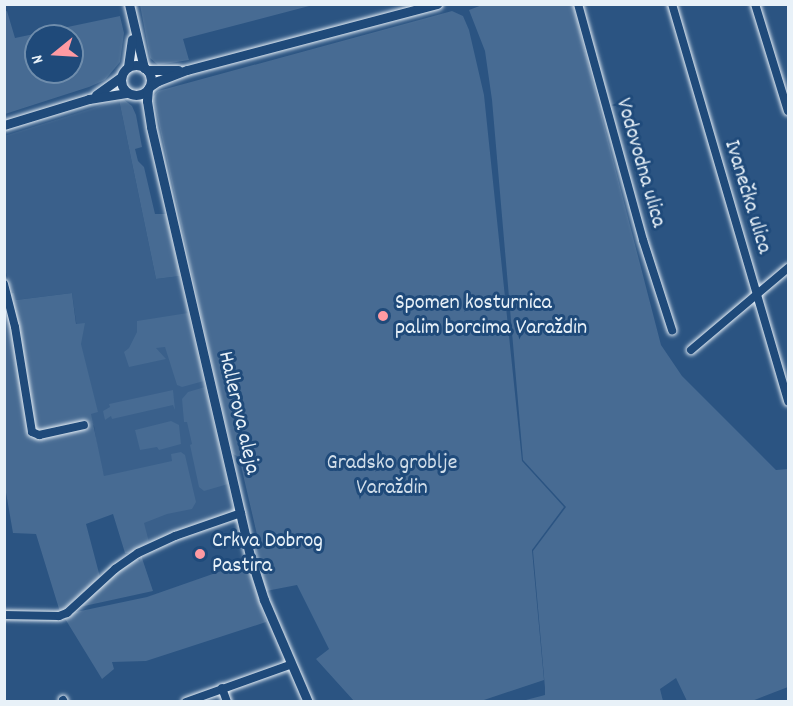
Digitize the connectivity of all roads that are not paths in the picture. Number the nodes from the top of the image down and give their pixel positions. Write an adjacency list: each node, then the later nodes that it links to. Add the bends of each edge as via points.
1 (129, 4): 6 (main road)
2 (437, 4): 9 (main road)
3 (578, 4): 20 (street, Vodovodna ulica, via 640,230)
4 (672, 4): 19 (street, Ivanečka ulica)
5 (755, 4): 14 (street)
6 (132, 21): 7 (main road); 8 (main road)
7 (128, 67): 8 (main road); 10 (main road)
8 (145, 69): 9 (main road); 11 (main road, via 151,78)
9 (187, 70): 11 (main road)
10 (121, 77): 12 (main road, via 122,86); 13 (main road)
11 (149, 88): 12 (main road, via 141,95); 16 (main road, Hallerova aleja)
12 (130, 94): 13 (main road); 16 (main road, Hallerova aleja)
13 (89, 99): 15 (main road)
14 (789, 111)
15 (4, 125)
16 (151, 127): 24 (main road, Hallerova aleja)
17 (789, 267): 19 (street)
18 (4, 284): 23 (street, via 11,304 32,432 39,435)
19 (758, 295): 21 (street); 22 (street, Ivanečka ulica)
20 (672, 330)
21 (691, 350)
22 (789, 401)
23 (84, 425)
24 (241, 513): 25 (street, via 175,536 138,554 115,569 67,613); 26 (main road, Hallerova aleja, via 258,583)
25 (4, 615)
26 (290, 664): 27 (street); 30 (main road, Hallerova aleja)
27 (222, 688): 28 (street); 29 (street)
28 (186, 702)
29 (227, 702)
30 (308, 702)

